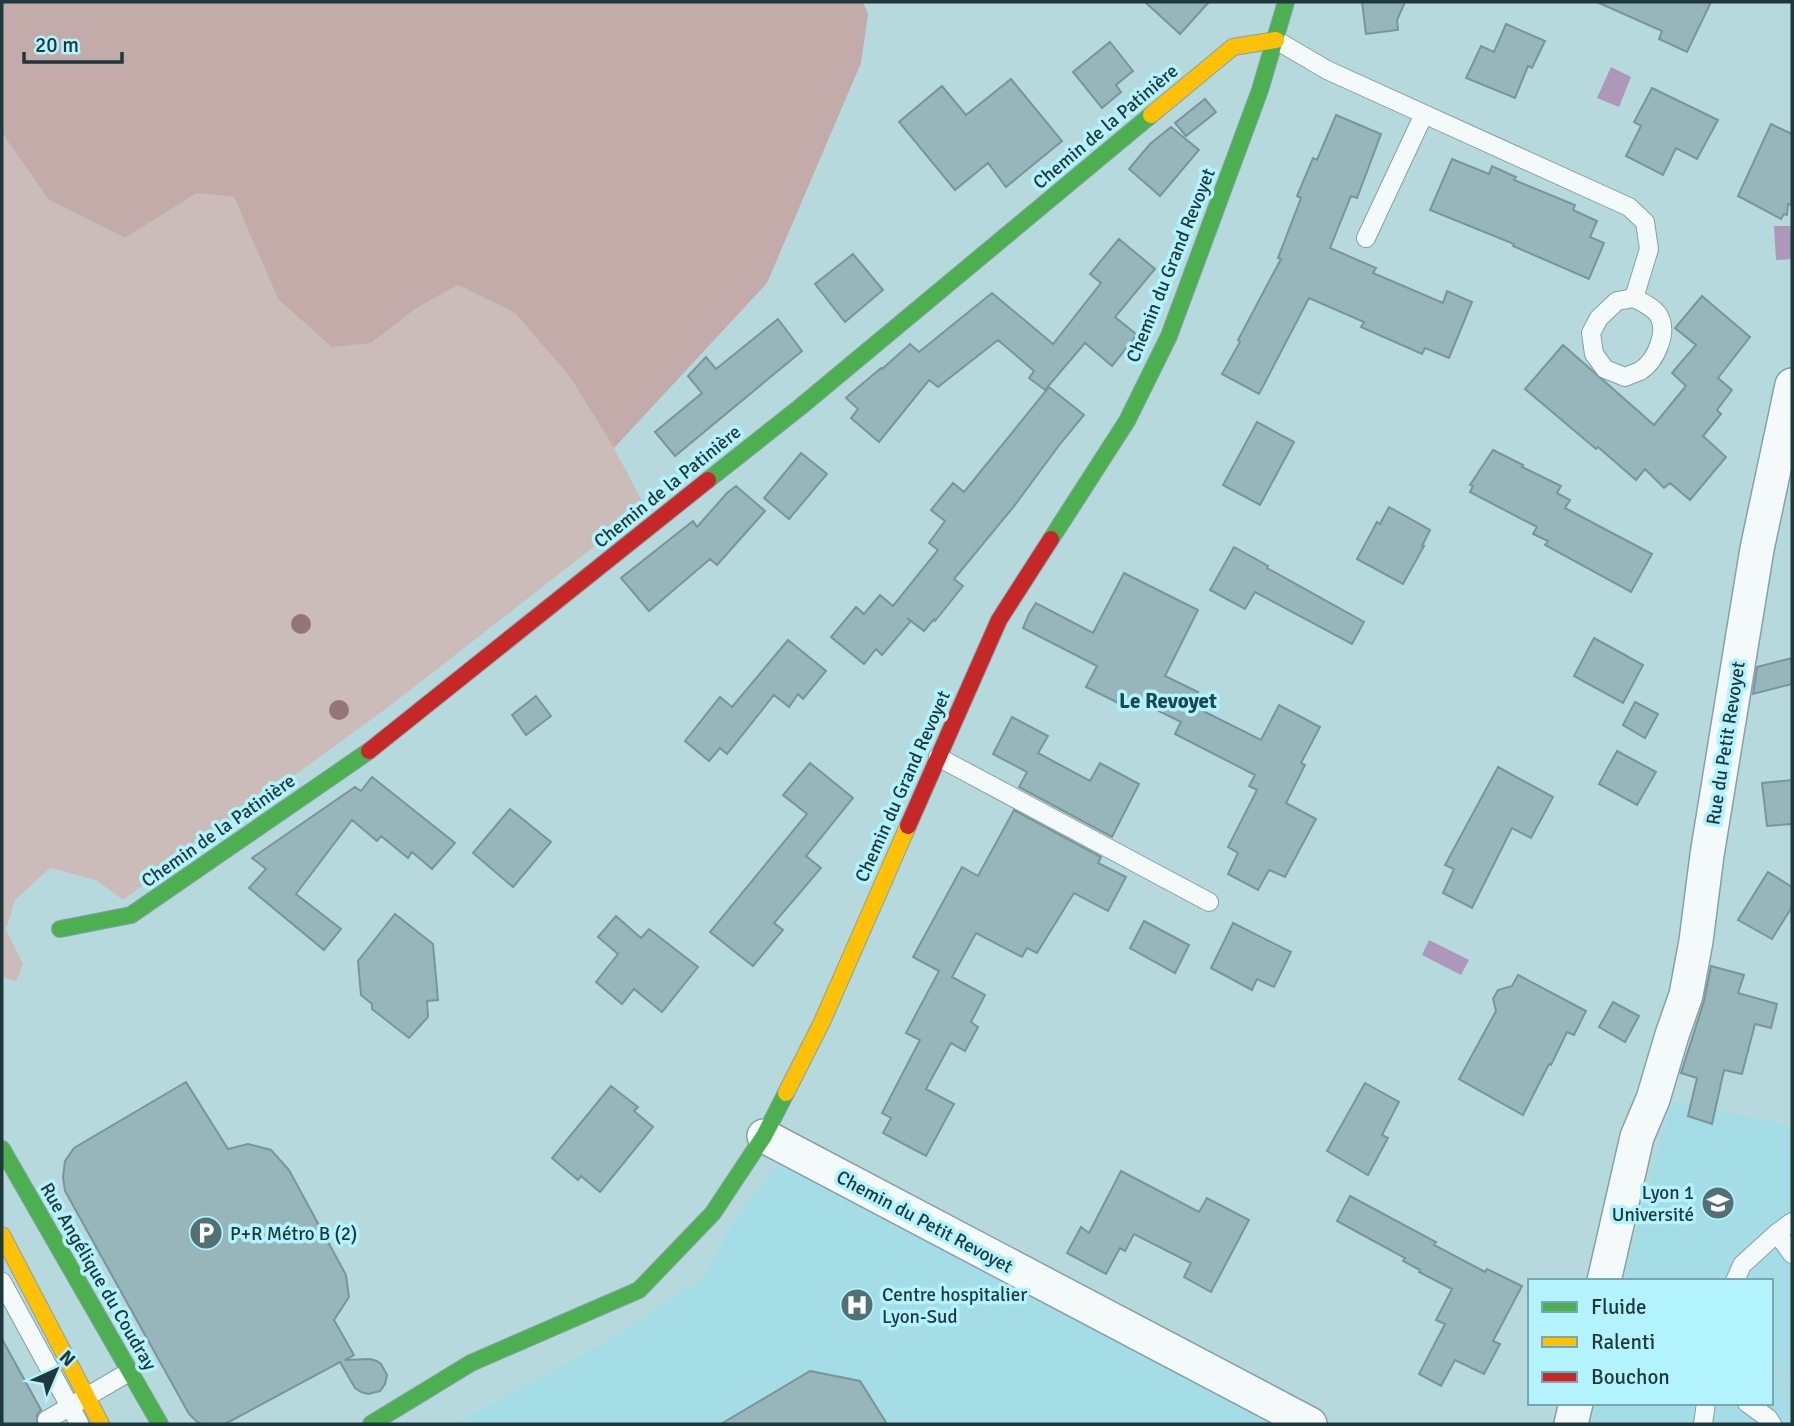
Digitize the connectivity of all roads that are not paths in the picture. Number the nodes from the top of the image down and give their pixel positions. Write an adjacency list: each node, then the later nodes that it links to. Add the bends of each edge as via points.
1 (1286, 2): 2 (street, Chemin du Grand Revoyet)
2 (1276, 40): 3 (lane, via 1327,70); 7 (street, Chemin du Grand Revoyet, via 1169,336 1127,421 999,620); 9 (street, Chemin de la Patinière, via 1233,47 799,408 373,748 131,915)
3 (1424, 114): 4 (lane); 5 (lane, via 1629,207 1645,222 1649,250)
4 (1366, 238)
5 (1634, 298): 5 (lane, via 1617,301 1591,333 1594,354 1605,369 1625,377 1642,370 1658,350 1663,334 1659,315)
6 (1792, 385): 16 (street, Rue du Petit Revoyet, via 1758,549 1686,995 1637,1137)
7 (938, 757): 8 (lane); 10 (street, Chemin du Grand Revoyet, via 822,1022)
8 (1209, 902)
9 (60, 929)
10 (764, 1136): 29 (street, Chemin du Grand Revoyet, via 713,1213 639,1290 471,1363); 30 (street, Chemin du Petit Revoyet)
11 (2, 1149): 19 (street, Rue Angélique du Coudray)
12 (1792, 1222): 13 (lane)
13 (1777, 1233): 15 (lane); 17 (lane, via 1742,1265)
14 (2, 1235): 20 (street)
15 (1792, 1254)
16 (1604, 1279)
17 (1736, 1279)
18 (2, 1282): 24 (lane)
19 (129, 1372): 20 (lane); 28 (street, Rue Angélique du Coudray)
20 (86, 1397): 24 (lane); 27 (street)
21 (1576, 1405): 31 (street)
22 (1706, 1405): 32 (lane)
23 (1749, 1405): 33 (lane)
24 (70, 1406): 25 (lane); 26 (lane)
25 (47, 1420)
26 (80, 1424)
27 (101, 1424)
28 (160, 1424)
29 (371, 1424)
30 (1310, 1424)
31 (1571, 1424)
32 (1703, 1424)
33 (1772, 1424)

